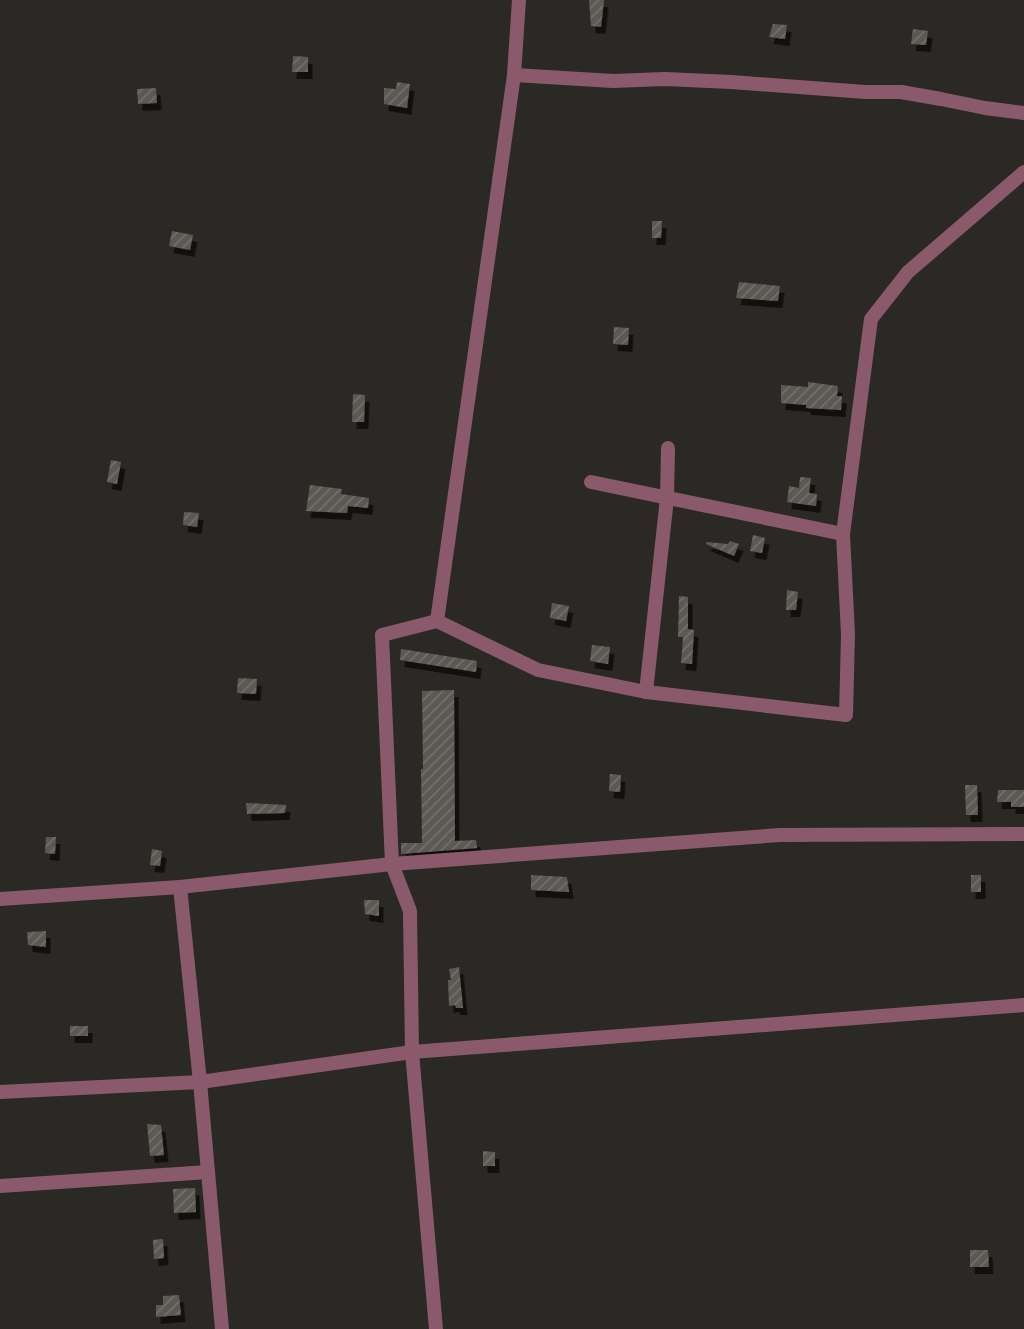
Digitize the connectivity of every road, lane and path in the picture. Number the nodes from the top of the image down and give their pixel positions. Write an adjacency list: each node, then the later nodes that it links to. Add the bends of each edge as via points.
1 (519, 0): 2 (street)
2 (514, 75): 3 (street, via 901,92); 9 (street)
3 (1024, 113)
4 (1024, 172): 8 (street, via 908,272 871,319)
5 (668, 448): 7 (street)
6 (591, 482): 7 (street)
7 (667, 498): 8 (street); 10 (street)
8 (843, 534): 10 (street, via 846,715)
9 (437, 621): 10 (street, via 538,670); 12 (street, via 382,635)
10 (646, 692)
11 (1024, 834): 12 (street, via 780,835)
12 (392, 864): 13 (street); 16 (street, via 410,911)
13 (180, 887): 14 (street); 17 (street)
14 (0, 900)
15 (1024, 1005): 16 (street)
16 (412, 1052): 17 (street); 22 (street)
17 (200, 1082): 18 (street); 19 (street)
18 (0, 1092)
19 (208, 1172): 20 (street); 21 (street)
20 (0, 1186)
21 (222, 1329)
22 (436, 1329)

